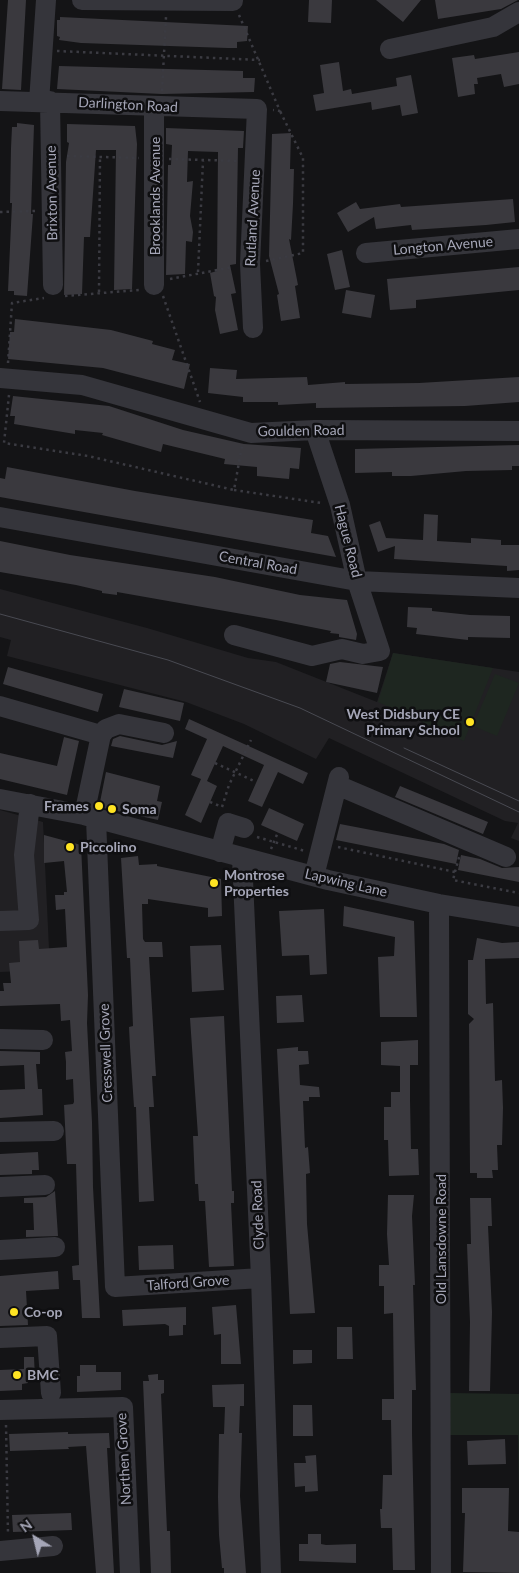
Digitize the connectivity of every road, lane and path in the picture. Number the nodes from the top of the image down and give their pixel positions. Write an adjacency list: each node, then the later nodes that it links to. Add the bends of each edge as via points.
1 (46, 0): 6 (street, Brixton Avenue)
2 (82, 0): 4 (street)
3 (233, 1): 4 (street); 9 (path)
4 (167, 2): 8 (path)
5 (519, 12): 7 (street, via 493,27)
6 (43, 50): 8 (path); 11 (street, Brixton Avenue)
7 (390, 50)
8 (165, 56): 9 (path); 12 (path)
9 (260, 60): 14 (path)
10 (0, 101): 11 (street, Darlington Road)
11 (44, 102): 12 (street, Darlington Road); 15 (street, Brixton Avenue)
12 (157, 108): 13 (street, Darlington Road); 17 (street, Brooklands Avenue)
13 (257, 109): 14 (path); 19 (street, Rutland Avenue)
14 (280, 111): 24 (path, via 303,158 303,253)
15 (52, 155): 16 (path); 20 (street, Brixton Avenue)
16 (100, 157): 17 (path); 28 (path)
17 (156, 158): 18 (path); 26 (street, Brooklands Avenue)
18 (203, 160): 19 (path); 25 (path)
19 (255, 162): 24 (street, Rutland Avenue)
20 (52, 211): 21 (path); 27 (street, Brixton Avenue)
21 (0, 212)
22 (519, 239): 23 (street, Longton Avenue)
23 (366, 253)
24 (250, 264): 25 (path); 29 (street, Rutland Avenue)
25 (198, 272): 26 (path)
26 (156, 284): 28 (path, via 136,290); 31 (path)
27 (53, 291): 28 (path, via 80,296); 30 (path, via 12,303)
28 (99, 292)
29 (252, 328)
30 (6, 379): 31 (street, Goulden Road, via 82,385); 35 (path, via 4,443 88,456)
31 (206, 420): 33 (street, Goulden Road)
32 (315, 430): 33 (street, Goulden Road); 34 (street, Goulden Road); 36 (street, Hague Road)
33 (245, 431): 35 (path)
34 (519, 431)
35 (234, 490): 36 (path)
36 (340, 505): 38 (street, Hague Road)
37 (0, 517): 38 (street, Central Road)
38 (357, 581): 39 (street, Central Road); 40 (street, Hague Road, via 380,651 364,654 342,650 312,656)
39 (519, 588)
40 (234, 635)
41 (0, 706): 43 (street)
42 (164, 733): 43 (street, via 119,724 106,729)
43 (101, 735): 53 (street, Cresswell Grove)
44 (251, 740): 46 (path)
45 (215, 764): 46 (path)
46 (235, 773): 47 (path); 51 (path)
47 (256, 782)
48 (0, 799): 50 (street, Lapwing Lane)
49 (210, 802): 51 (path)
50 (30, 804): 53 (street, Lapwing Lane); 66 (street, via 24,856 29,920)
51 (222, 808): 52 (path)
52 (220, 815)
53 (90, 817): 58 (street, Lapwing Lane); 76 (street, Cresswell Grove)
54 (244, 828): 56 (path, via 254,836); 58 (street, via 228,823)
55 (278, 832): 56 (path)
56 (274, 842): 57 (path); 59 (path)
57 (321, 850): 60 (street, via 338,781); 62 (street); 63 (path, via 455,872 453,880)
58 (220, 852): 61 (street, Lapwing Lane)
59 (270, 852)
60 (506, 857)
61 (242, 858): 62 (street, Lapwing Lane); 75 (street, Clyde Road, via 263,1173)
62 (314, 876): 64 (street, Lapwing Lane)
63 (519, 893)
64 (440, 904): 65 (street, Lapwing Lane); 84 (street, Old Lansdowne Road)
65 (519, 917)
66 (0, 921)
67 (0, 1039): 68 (street)
68 (43, 1040)
69 (54, 1130): 70 (street)
70 (0, 1132)
71 (45, 1185): 72 (street)
72 (0, 1187)
73 (54, 1247): 74 (street)
74 (0, 1250)
75 (261, 1278): 76 (street, Talford Grove); 83 (street, Clyde Road)
76 (116, 1287)
77 (0, 1338): 78 (street, via 47,1336)
78 (51, 1393)
79 (3, 1410): 81 (path); 82 (street, Northen Grove, via 123,1407)
80 (53, 1546): 81 (street)
81 (4, 1550)
82 (130, 1573)
83 (271, 1573)
84 (441, 1573)

